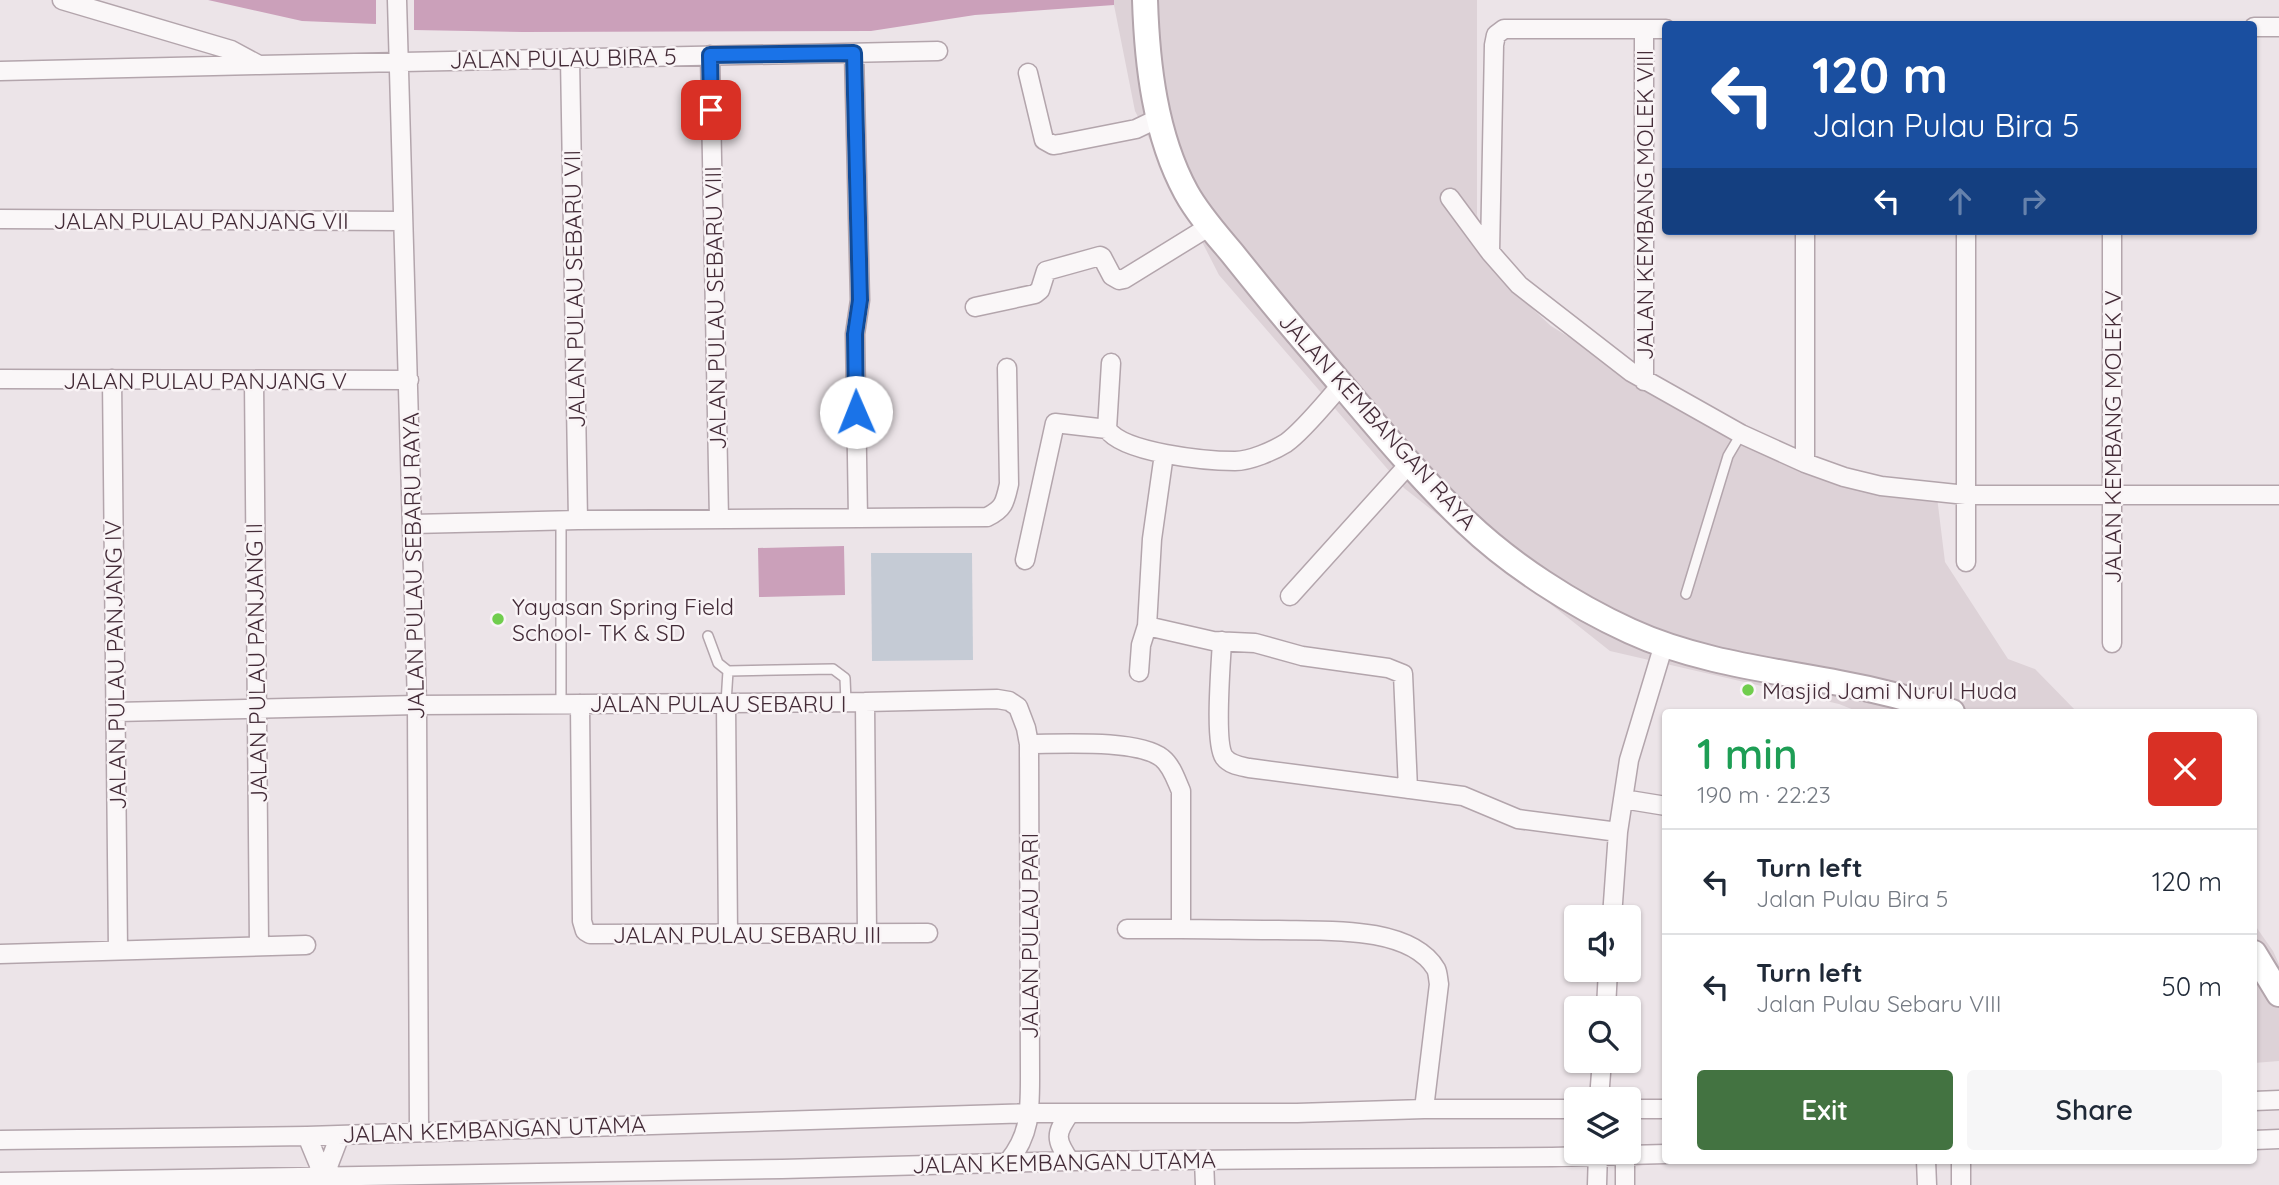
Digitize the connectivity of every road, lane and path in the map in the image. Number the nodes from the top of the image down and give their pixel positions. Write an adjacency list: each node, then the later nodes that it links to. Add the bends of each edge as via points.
1 (62, 0): 13 (street, via 231,50)
2 (397, 0): 10 (street, JALAN PULAU SEBARU RAYA)
3 (1145, 6): 16 (street, JALAN KEMBANGAN RAYA)
4 (2257, 27): 5 (street)
5 (2279, 27)
6 (1644, 29): 7 (street); 24 (street, via 1504,29 1496,35); 32 (street, JALAN KEMBANG MOLEK VIII)
7 (1662, 29)
8 (938, 51): 9 (street, JALAN PULAU BIRA 5)
9 (854, 53): 11 (street, JALAN PULAU BIRA 5); 42 (street, via 860,300 855,334)
10 (398, 54): 12 (street, JALAN PULAU BIRA 5); 13 (street, JALAN PULAU BIRA 5); 19 (street, JALAN PULAU SEBARU RAYA)
11 (710, 55): 12 (street, JALAN PULAU BIRA 5); 43 (street, JALAN PULAU SEBARU VIII)
12 (570, 58): 44 (street, JALAN PULAU SEBARU VII)
13 (259, 65): 14 (street, JALAN PULAU BIRA 5)
14 (0, 71)
15 (1028, 73): 16 (street, via 1048,144 1136,129)
16 (1159, 118): 20 (street, JALAN KEMBANGAN RAYA, via 1186,192)
17 (1450, 198): 24 (street)
18 (0, 219): 19 (street, JALAN PULAU PANJANG VII)
19 (403, 221): 31 (street, JALAN PULAU SEBARU RAYA)
20 (1210, 226): 25 (street, via 1124,279 1112,276 1102,257 1093,257 1046,271 1035,294); 33 (street, JALAN KEMBANGAN RAYA)
21 (1805, 235): 38 (street)
22 (1966, 235): 39 (street)
23 (2112, 235): 41 (street, JALAN KEMBANG MOLEK V)
24 (1490, 253): 32 (street, via 1519,285)
25 (975, 307)
26 (1111, 363): 34 (street)
27 (1007, 368): 42 (street, via 1009,484 999,512 970,518)
28 (0, 379): 29 (street, JALAN PULAU PANJANG V)
29 (112, 379): 30 (street, JALAN PULAU PANJANG V); 66 (street, JALAN PULAU PANJANG IV)
30 (254, 380): 31 (street, JALAN PULAU PANJANG V); 64 (street, JALAN PULAU PANJANG II)
31 (409, 380): 45 (street, JALAN PULAU SEBARU RAYA)
32 (1644, 381): 35 (street)
33 (1342, 384): 36 (street, via 1287,442 1270,451 1237,461); 37 (street, JALAN KEMBANGAN RAYA)
34 (1107, 429): 36 (street, via 1124,444); 46 (street, via 1055,422)
35 (1741, 434): 38 (street); 48 (lane, via 1727,456)
36 (1164, 454): 50 (street, via 1152,539)
37 (1410, 463): 49 (street); 54 (street, JALAN KEMBANGAN RAYA, via 1503,554 1599,616)
38 (1805, 463): 39 (street, via 1881,486)
39 (1966, 495): 41 (street); 47 (street)
40 (2279, 495): 41 (street)
41 (2112, 496): 53 (street, JALAN KEMBANG MOLEK V)
42 (858, 517): 43 (street)
43 (719, 519): 44 (street)
44 (569, 520): 45 (street); 60 (lane)
45 (412, 524): 62 (street, JALAN PULAU SEBARU RAYA)
46 (1025, 560)
47 (1966, 562)
48 (1686, 594)
49 (1290, 596)
50 (1147, 626): 52 (street); 56 (street)
51 (708, 636): 55 (lane, via 719,663)
52 (1222, 641): 68 (street, via 1255,643 1403,674); 68 (street, via 1219,724 1222,752 1231,764)
53 (2112, 643)
54 (1664, 644): 65 (street, JALAN KEMBANGAN RAYA, via 1907,697); 69 (street, via 1629,760)
55 (728, 671): 57 (lane, via 833,669 845,678); 59 (lane)
56 (1139, 672)
57 (846, 702): 58 (street, JALAN PULAU SEBARU I); 59 (street, JALAN PULAU SEBARU I)
58 (866, 702): 63 (street, JALAN PULAU SEBARU I, via 997,699); 76 (street)
59 (726, 703): 61 (street, JALAN PULAU SEBARU I); 77 (street)
60 (561, 704): 61 (street, JALAN PULAU SEBARU I); 62 (street, JALAN PULAU SEBARU I)
61 (580, 704): 77 (street, JALAN PULAU SEBARU III, via 585,930 596,936)
62 (417, 705): 64 (street, JALAN PULAU SEBARU I); 92 (street, JALAN PULAU SEBARU RAYA)
63 (1018, 707): 67 (street, JALAN PULAU PARI)
64 (257, 708): 66 (street, JALAN PULAU SEBARU I); 79 (street, JALAN PULAU PANJANG II)
65 (1943, 709)
66 (116, 712): 80 (street, JALAN PULAU PANJANG IV)
67 (1034, 744): 74 (street, via 1114,744 1162,758 1181,791); 91 (street, JALAN PULAU PARI)
68 (1408, 789): 71 (street, via 1463,796 1518,819)
69 (1623, 799): 70 (street); 71 (street)
70 (1662, 805)
71 (1618, 832): 72 (street)
72 (1613, 905)
73 (1127, 929): 74 (street)
74 (1181, 929): 86 (street, via 1378,935 1423,955 1436,970 1439,984)
75 (928, 933): 76 (street, JALAN PULAU SEBARU III)
76 (867, 934): 77 (street, JALAN PULAU SEBARU III)
77 (727, 935)
78 (306, 945): 79 (street)
79 (259, 946): 80 (street)
80 (118, 950): 81 (street)
81 (0, 954)
82 (2257, 958): 83 (street)
83 (2279, 994)
84 (2279, 1100): 85 (street)
85 (2257, 1101)
86 (1424, 1109): 87 (street, JALAN KEMBANGAN UTAMA); 90 (street, JALAN KEMBANGAN UTAMA)
87 (1564, 1109)
88 (1641, 1109): 89 (street)
89 (1662, 1109)
90 (1070, 1112): 91 (street, JALAN KEMBANGAN UTAMA); 102 (street, via 1058,1137)
91 (1030, 1113): 92 (street, JALAN KEMBANGAN UTAMA); 103 (street, JALAN PULAU PARI, via 1020,1148)
92 (419, 1131): 93 (street, JALAN KEMBANGAN UTAMA)
93 (340, 1135): 94 (street, JALAN KEMBANGAN UTAMA); 109 (street)
94 (307, 1136): 96 (street, JALAN KEMBANGAN UTAMA); 109 (street)
95 (2279, 1139): 97 (street)
96 (0, 1140)
97 (2257, 1140)
98 (1662, 1154): 100 (street, JALAN KEMBANGAN UTAMA)
99 (1564, 1155): 101 (street, JALAN KEMBANGAN UTAMA)
100 (1641, 1155)
101 (1204, 1160): 102 (street, JALAN KEMBANGAN UTAMA); 111 (street)
102 (1070, 1161): 103 (street, JALAN KEMBANGAN UTAMA)
103 (1008, 1162): 108 (street, JALAN KEMBANGAN UTAMA)
104 (1598, 1164): 112 (street)
105 (1625, 1164): 113 (street)
106 (1927, 1164): 114 (street)
107 (1961, 1164): 115 (street)
108 (782, 1177): 109 (street, JALAN KEMBANGAN UTAMA)
109 (324, 1181): 110 (street, JALAN KEMBANGAN UTAMA)
110 (0, 1182)
111 (1205, 1185)
112 (1597, 1185)
113 (1625, 1185)
114 (1927, 1185)
115 (1961, 1185)

